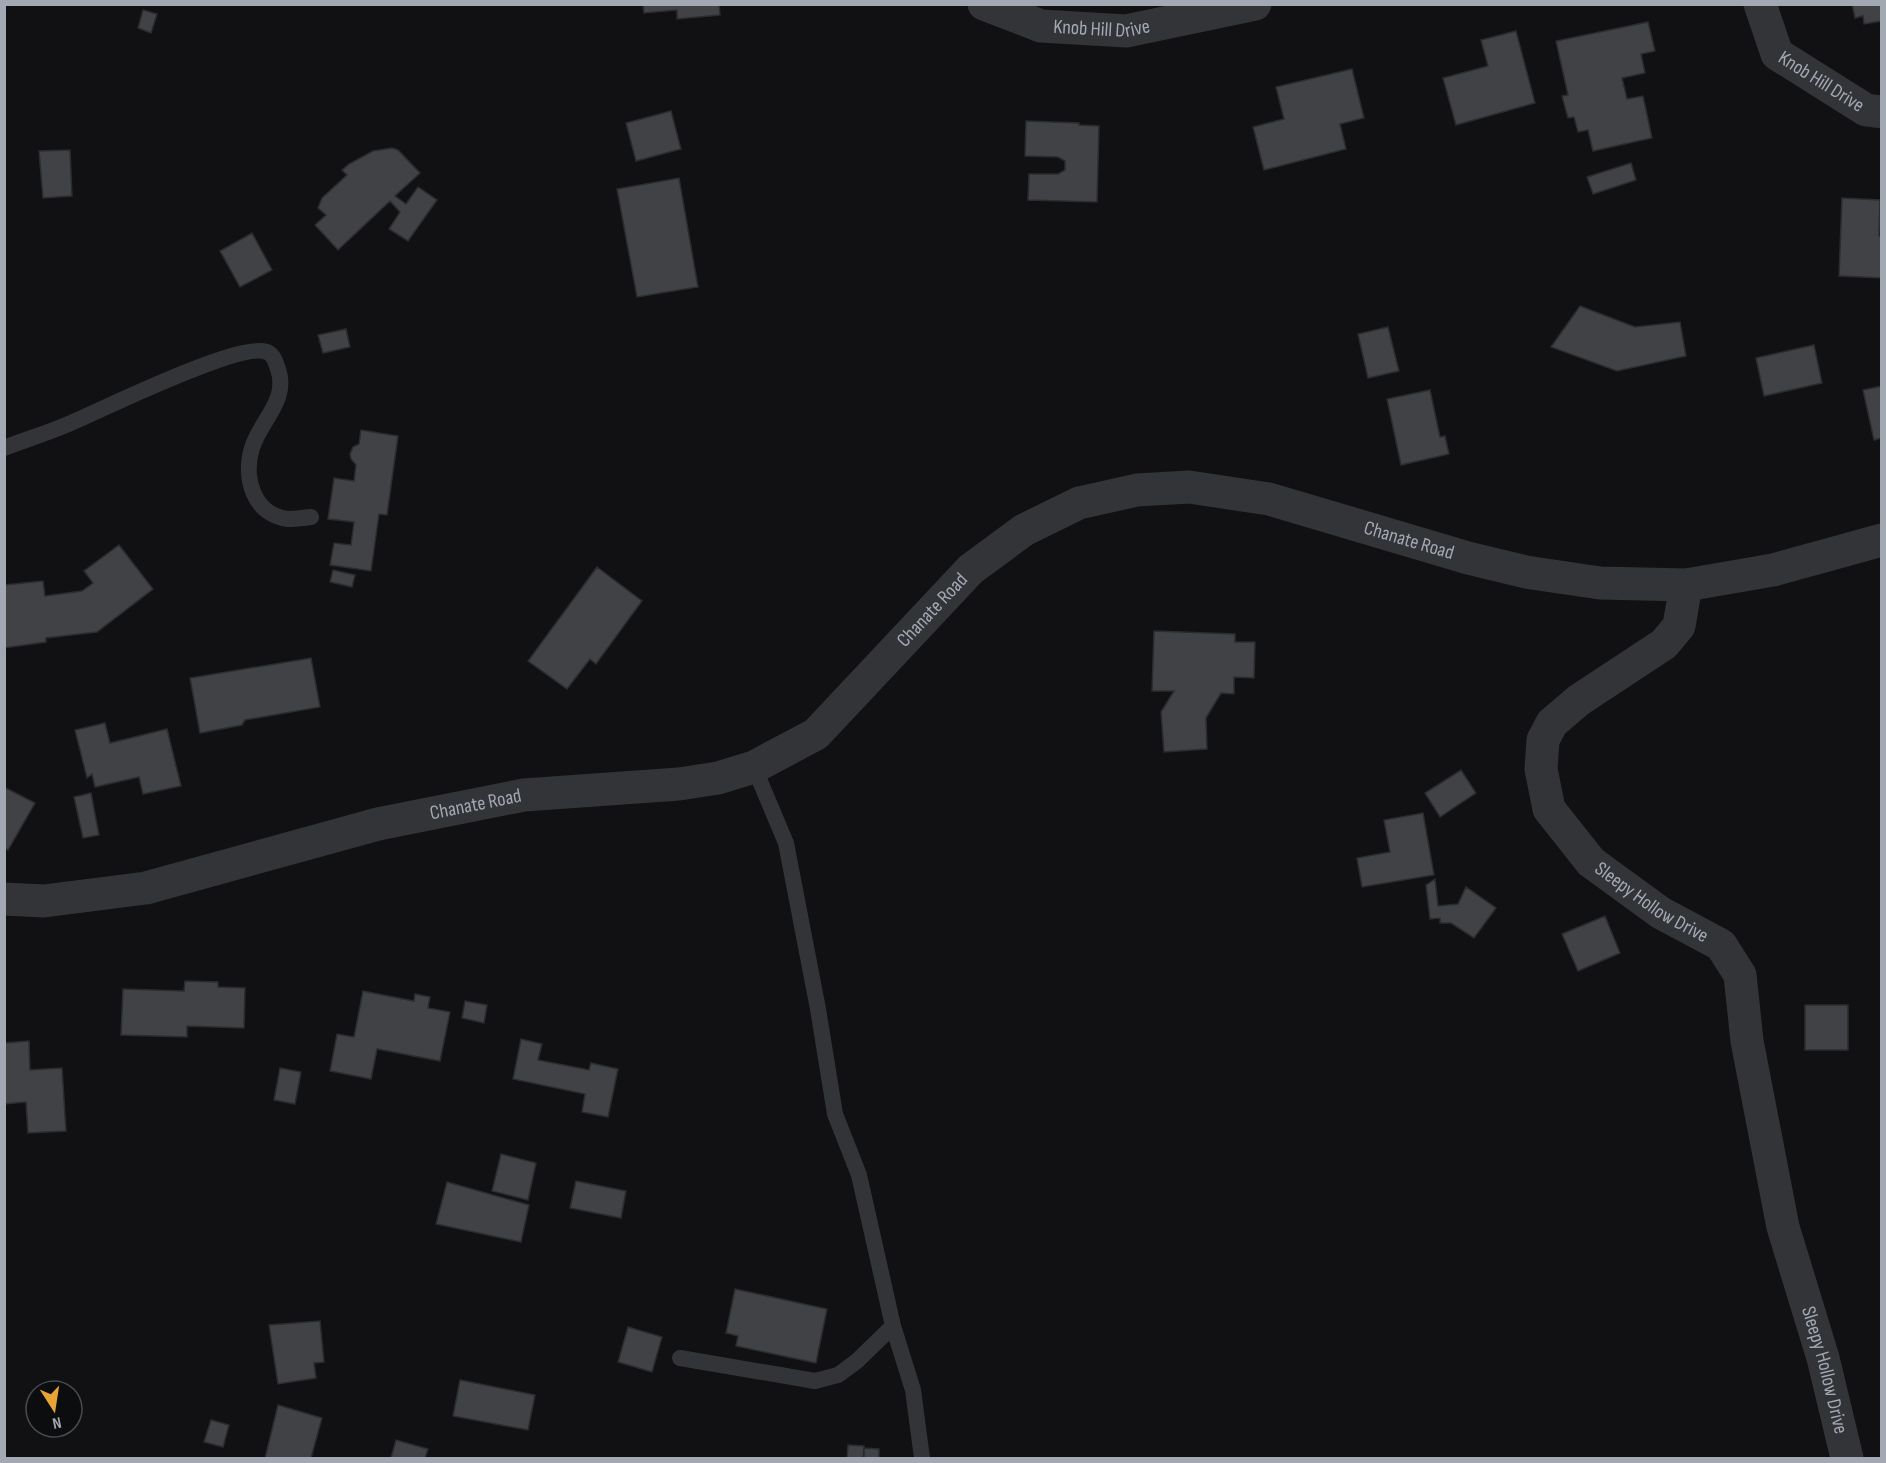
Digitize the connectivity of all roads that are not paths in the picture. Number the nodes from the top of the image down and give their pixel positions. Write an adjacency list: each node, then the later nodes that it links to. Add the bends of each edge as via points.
1 (984, 4): 2 (street, Knob Hill Drive, via 1041,26 1126,31)
2 (1255, 4)
3 (1760, 4): 4 (street, Knob Hill Drive, via 1778,54 1866,110)
4 (1881, 112)
5 (4, 448): 6 (lane, via 223,358 269,353 280,374 280,387 252,447 251,486 260,506 273,514 287,519)
6 (310, 517)
7 (1881, 540): 8 (street, Chanate Road, via 1773,570)
8 (1686, 585): 9 (street, Chanate Road, via 1600,583 1526,572 1269,499 1189,487 1137,490 1079,502 1024,530 971,569 816,734); 14 (street, Sleepy Hollow Drive, via 1679,627 1664,644 1579,700 1552,723 1544,740 1541,769 1550,809 1591,862 1661,913 1721,945 1740,975 1747,1041 1783,1227 1823,1358)
9 (754, 767): 10 (street, Chanate Road, via 679,784 524,795 378,824 146,888 44,901); 11 (lane, via 786,843 836,1114 859,1175)
10 (4, 899)
11 (893, 1326): 12 (lane, via 838,1375 815,1381); 13 (lane, via 913,1390)
12 (680, 1358)
13 (922, 1458)
14 (1847, 1458)

